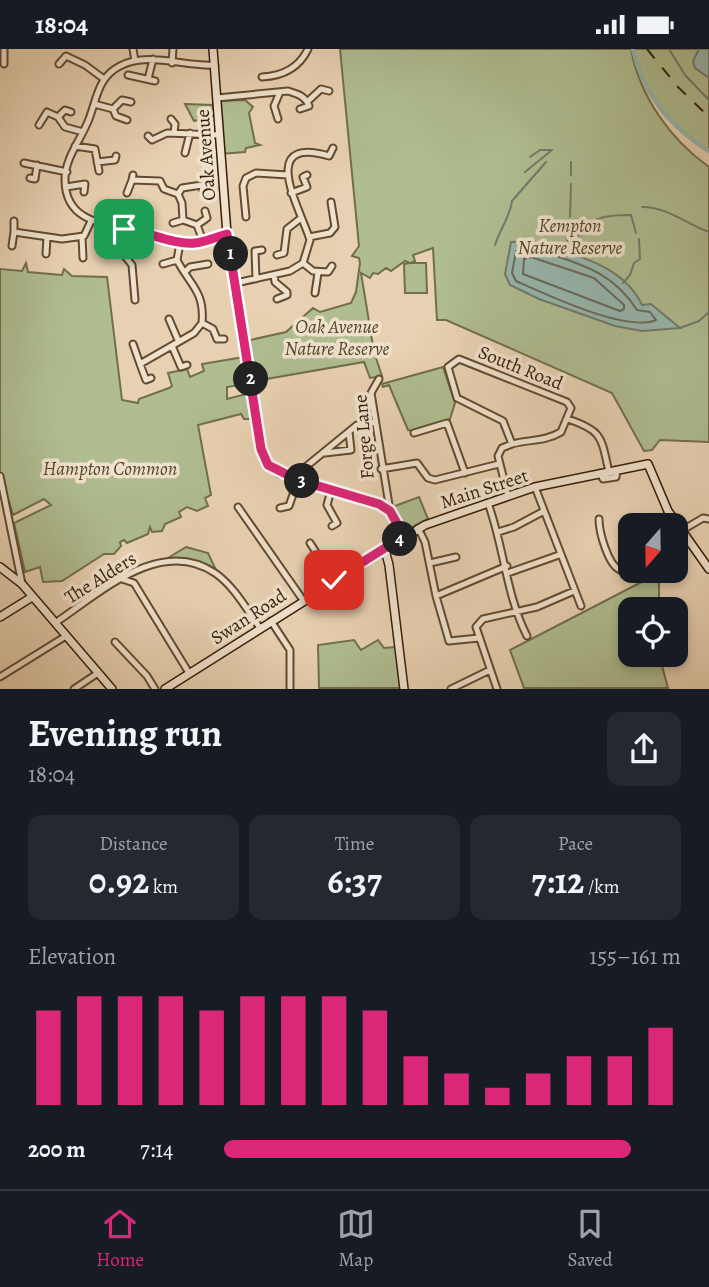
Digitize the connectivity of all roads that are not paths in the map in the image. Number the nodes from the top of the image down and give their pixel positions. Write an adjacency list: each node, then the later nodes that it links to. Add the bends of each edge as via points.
1 (4, 49): 10 (street)
2 (133, 49): 8 (street)
3 (173, 49): 9 (street)
4 (213, 49): 13 (street, Oak Avenue)
5 (308, 49): 15 (street, via 302,62)
6 (90, 57): 12 (street)
7 (153, 59): 8 (street); 9 (street); 18 (street)
8 (135, 61): 17 (street, via 121,64)
9 (172, 63): 13 (street)
10 (4, 64)
11 (59, 64): 12 (street, via 66,56)
12 (85, 65): 17 (street)
13 (215, 65): 24 (street, Oak Avenue)
14 (128, 75): 18 (street)
15 (271, 76): 16 (street); 22 (street)
16 (262, 77)
17 (104, 79): 27 (street)
18 (148, 79): 19 (street)
19 (155, 81)
20 (315, 84): 21 (street)
21 (321, 89): 23 (street); 26 (street)
22 (277, 92): 24 (street); 26 (street, via 300,94); 31 (street)
23 (329, 92)
24 (217, 98): 41 (street, Oak Avenue)
25 (131, 102): 28 (street, via 122,100)
26 (307, 102): 29 (street, via 309,106)
27 (94, 104): 28 (street); 37 (street)
28 (113, 109): 34 (street, via 116,116)
29 (300, 109)
30 (71, 112): 32 (street, via 65,110)
31 (275, 116)
32 (58, 117): 35 (street, via 47,112); 36 (street)
33 (171, 119): 38 (street)
34 (127, 120)
35 (39, 125)
36 (65, 127): 37 (street); 40 (street)
37 (83, 132): 43 (street)
38 (174, 133): 39 (street); 42 (street)
39 (190, 133): 41 (street); 45 (street)
40 (61, 135)
41 (218, 135): 79 (street, Oak Avenue)
42 (150, 140)
43 (75, 146): 48 (street, via 95,149); 52 (street)
44 (332, 148): 47 (street)
45 (185, 153)
46 (116, 156): 48 (street, via 115,160)
47 (329, 156): 50 (street); 54 (street, via 304,151 290,163)
48 (96, 162): 53 (street)
49 (24, 163): 51 (street)
50 (334, 163)
51 (37, 165): 52 (street); 56 (street)
52 (66, 171): 58 (street)
53 (99, 171)
54 (288, 175): 61 (street); 63 (street, via 248,176 243,186 246,214)
55 (307, 175): 61 (street, via 303,177 309,186)
56 (35, 179)
57 (202, 185): 62 (street, via 182,188)
58 (66, 187): 59 (street, via 85,184); 71 (street, via 72,205)
59 (83, 192)
60 (127, 193): 62 (street, via 132,177 160,181 164,189)
61 (291, 193): 68 (street)
62 (178, 194): 69 (street)
63 (254, 210)
64 (205, 211): 73 (street, via 206,218)
65 (326, 211): 82 (street, via 332,205 335,227 330,233)
66 (110, 216): 74 (street)
67 (139, 217): 77 (street)
68 (301, 218): 82 (street); 89 (street, via 287,229 285,253)
69 (183, 220): 72 (street); 73 (street)
70 (14, 221): 78 (street)
71 (91, 221): 74 (street); 81 (street)
72 (173, 223)
73 (197, 225): 84 (street)
74 (107, 226): 75 (street)
75 (124, 229): 77 (street); 101 (street, via 123,254 132,265 135,297)
76 (63, 230): 83 (street)
77 (136, 230): 85 (street)
78 (14, 232): 80 (street); 86 (street)
79 (227, 234): 84 (street); 100 (street, Oak Avenue)
80 (47, 237): 83 (street); 88 (street)
81 (82, 237): 83 (street); 90 (street)
82 (309, 237): 92 (street, via 310,249)
83 (62, 239)
84 (203, 241): 85 (street)
85 (180, 243): 91 (street)
86 (12, 246)
87 (262, 250): 99 (street, via 255,251)
88 (46, 254)
89 (276, 255)
90 (83, 258)
91 (177, 260): 93 (street); 96 (street)
92 (303, 263): 97 (street); 98 (street)
93 (163, 264)
94 (208, 264): 96 (street)
95 (330, 271): 97 (street)
96 (185, 272): 105 (street, via 199,297)
97 (318, 273): 102 (street)
98 (274, 275): 99 (street); 103 (street, via 287,296)
99 (256, 279): 100 (street)
100 (236, 282): 125 (street, Oak Avenue, via 261,449 268,465)
101 (144, 292)
102 (315, 293)
103 (277, 299)
104 (169, 319): 107 (street)
105 (202, 323): 106 (street, via 213,329 217,339); 107 (street, via 194,333)
106 (224, 339)
107 (178, 340): 109 (street)
108 (133, 344): 110 (street)
109 (172, 346): 110 (street); 111 (street, via 181,367)
110 (140, 364): 113 (street, via 148,379)
111 (187, 365)
112 (379, 379): 115 (street, Forge Lane, via 371,393)
113 (137, 382)
114 (568, 419): 118 (street, South Road, via 561,432 549,439); 118 (street, South Road, via 571,408 566,402 459,359 452,362 448,367 457,398 503,421); 122 (street, via 597,430)
115 (375, 422): 116 (street, via 357,425); 121 (street, Forge Lane)
116 (349, 432): 119 (street); 119 (street, via 351,450)
117 (414, 433): 123 (street, via 447,423)
118 (512, 444): 120 (street, via 498,452)
119 (325, 453): 125 (street, via 302,467)
120 (499, 464): 123 (street); 129 (street)
121 (381, 469): 123 (street, via 417,463 435,480); 128 (street, Forge Lane)
122 (609, 472): 126 (street, Main Street); 136 (street, Main Street, via 650,466)
123 (465, 473)
124 (0, 476): 159 (street)
125 (295, 479): 127 (street); 133 (street, via 289,506)
126 (536, 487): 129 (street, Main Street); 135 (street)
127 (331, 490): 131 (street); 139 (street, via 327,505)
128 (385, 494): 131 (street, Forge Lane); 134 (street, Forge Lane)
129 (508, 496): 130 (street, Main Street)
130 (488, 503): 141 (street, Main Street); 142 (street)
131 (379, 504): 134 (street)
132 (237, 507): 163 (street)
133 (280, 509)
134 (390, 511): 143 (street)
135 (544, 511): 142 (street); 147 (street)
136 (668, 511)
137 (599, 519): 152 (street)
138 (709, 519): 140 (street)
139 (337, 523)
140 (688, 527)
141 (418, 528): 143 (street, Main Street); 149 (street)
142 (498, 531): 150 (street)
143 (404, 536): 146 (street, Main Street)
144 (688, 540): 153 (street)
145 (310, 543): 157 (street)
146 (385, 550): 157 (street, Swan Road); 183 (street)
147 (559, 555): 155 (street); 160 (street)
148 (457, 556): 149 (street)
149 (430, 563): 161 (street)
150 (507, 566): 155 (street); 161 (street)
151 (0, 567): 159 (street)
152 (618, 569)
153 (709, 569)
154 (136, 571): 156 (street, The Alders); 158 (street); 169 (street, The Alders, via 165,560 205,568 228,585)
155 (508, 573): 165 (street)
156 (122, 579): 158 (street); 168 (street, The Alders)
157 (334, 580): 163 (street, Swan Road)
158 (134, 583): 176 (street)
159 (22, 584): 162 (street)
160 (574, 591): 164 (street); 165 (street, via 537,607)
161 (436, 596): 172 (street, via 449,641)
162 (32, 597): 166 (street); 168 (street)
163 (303, 600): 167 (street, Swan Road)
164 (581, 606)
165 (514, 610): 171 (street); 172 (street, via 483,619 476,627)
166 (0, 617)
167 (271, 621): 169 (street, Swan Road); 182 (street, via 290,650)
168 (55, 623): 170 (street)
169 (260, 628): 176 (street, Swan Road)
170 (65, 636): 175 (street); 177 (street)
171 (527, 636)
172 (479, 638): 174 (street)
173 (115, 642): 180 (street)
174 (490, 670): 184 (street); 185 (street)
175 (98, 673): 178 (street); 179 (street)
176 (189, 673): 181 (street, Swan Road)
177 (0, 677)
178 (74, 688)
179 (112, 688)
180 (155, 688)
181 (165, 688)
182 (290, 688)
183 (404, 688)
184 (451, 688)
185 (497, 688)

